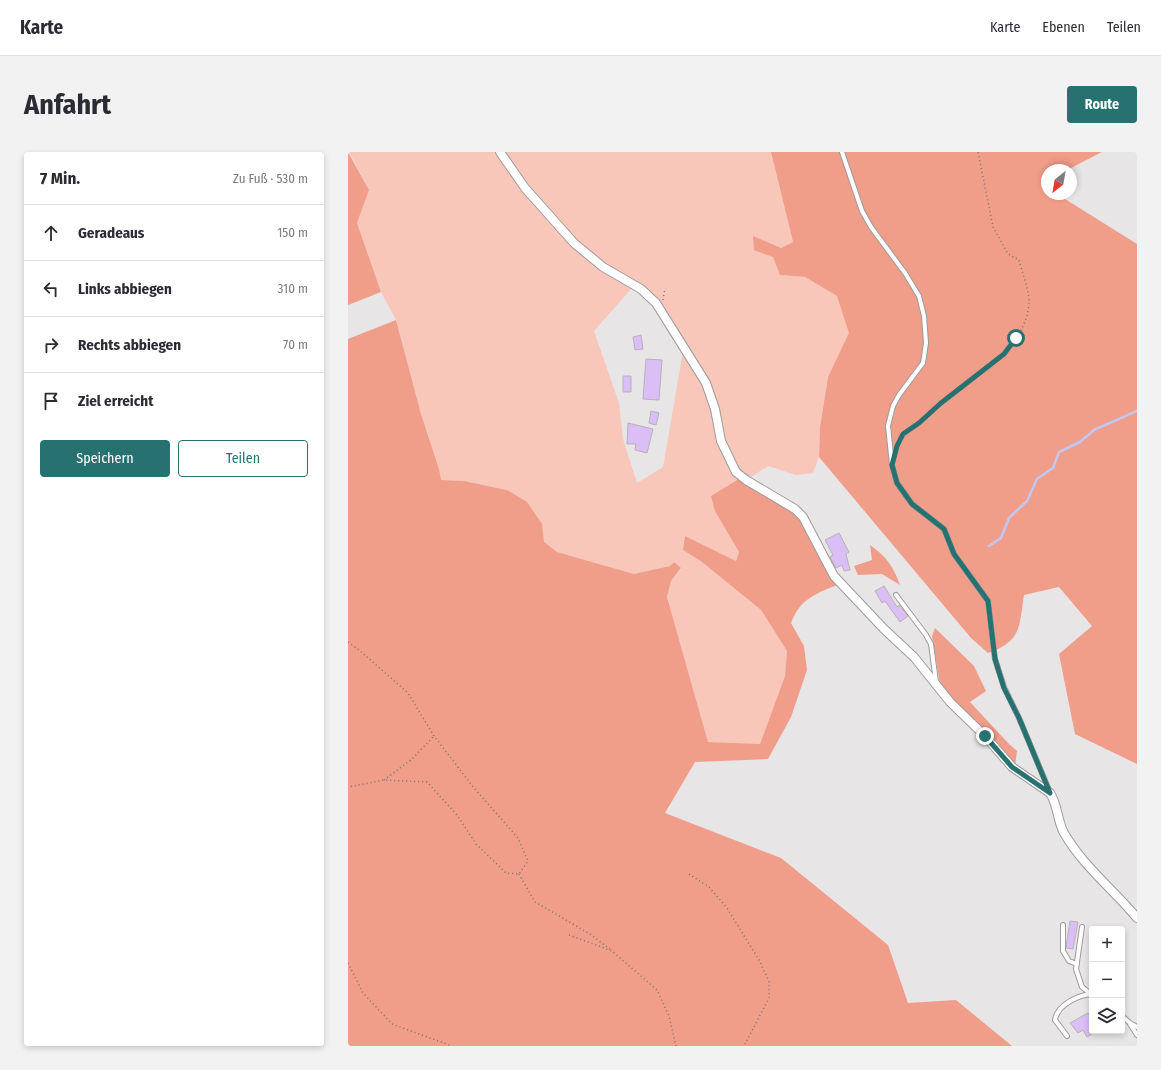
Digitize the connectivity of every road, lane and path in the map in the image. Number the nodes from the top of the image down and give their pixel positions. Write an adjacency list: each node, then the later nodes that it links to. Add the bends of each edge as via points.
1 (500, 152): 7 (street, via 529,193 574,243 603,267 641,289 656,303 706,383 715,408 721,441 736,472 785,502 803,517 834,576 914,657)
2 (842, 152): 11 (lane, via 862,211 919,296 924,316 926,343 923,363 899,395 888,426 892,465 897,483 912,504 944,529 954,554 988,601 995,659 1004,688)
3 (978, 152): 4 (path, via 993,227 1008,254 1019,260 1030,303 1025,324 1004,354 903,434)
4 (895, 452)
5 (896, 594): 7 (lane, via 931,644)
6 (348, 642): 8 (path, via 408,693)
7 (936, 686): 11 (street, via 1012,767)
8 (434, 736): 9 (path, via 412,759); 12 (path, via 474,788 518,838 528,861)
9 (384, 780): 10 (path); 12 (path, via 427,782 457,815 476,844 506,873)
10 (348, 787)
11 (1050, 793): 14 (street, via 1064,833 1082,858)
12 (519, 874): 18 (path, via 535,902 590,934)
13 (689, 874): 30 (path, via 709,887 727,908 769,981 769,998)
14 (1137, 918)
15 (1063, 925): 20 (lane, via 1063,951 1069,961)
16 (1082, 927): 20 (lane)
17 (569, 935): 18 (path)
18 (612, 951): 29 (path, via 657,990 669,1016)
19 (348, 963): 28 (path, via 363,993 392,1024)
20 (1077, 964): 21 (lane, via 1082,986)
21 (1089, 992)
22 (1089, 994): 27 (lane, via 1070,1001 1056,1014 1055,1020)
23 (1125, 1019): 24 (lane)
24 (1130, 1023): 25 (lane); 26 (lane)
25 (1137, 1027)
26 (1137, 1035)
27 (1067, 1036)
28 (452, 1046)
29 (676, 1046)
30 (744, 1046)

